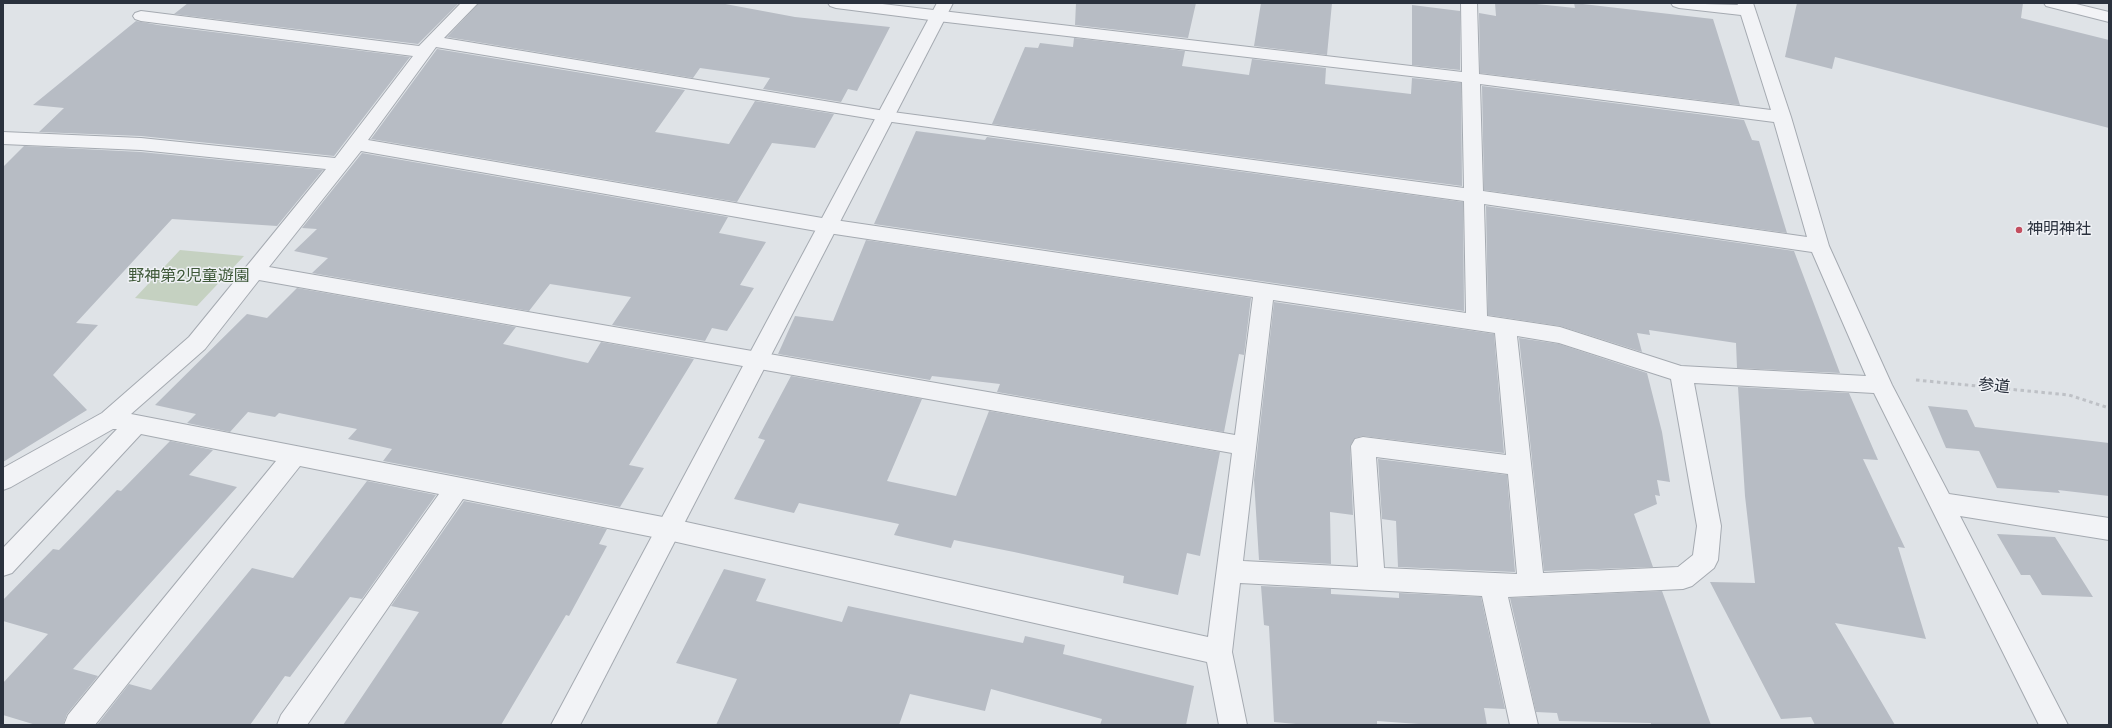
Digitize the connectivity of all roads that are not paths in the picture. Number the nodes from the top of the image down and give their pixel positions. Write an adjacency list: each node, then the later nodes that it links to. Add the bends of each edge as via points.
1 (470, 3): 10 (street)
2 (836, 3): 7 (street)
3 (1469, 3): 11 (street)
4 (1679, 3): 6 (street)
5 (2052, 3): 9 (street)
6 (1746, 7): 13 (street)
7 (941, 10): 11 (street); 12 (street)
8 (140, 16): 10 (street)
9 (2109, 17)
10 (428, 46): 12 (street); 15 (street)
11 (1471, 78): 13 (street); 17 (street)
12 (885, 116): 17 (street); 18 (street)
13 (1782, 117): 19 (street)
14 (3, 138): 16 (street, via 141,144)
15 (356, 144): 16 (street); 18 (street)
16 (340, 165): 20 (street)
17 (1473, 196): 19 (street); 22 (street)
18 (828, 226): 21 (street); 24 (street)
19 (1819, 246): 26 (street)
20 (254, 272): 24 (street); 27 (street, via 197,343)
21 (1264, 292): 22 (street); 29 (street)
22 (1477, 323): 23 (street)
23 (1505, 327): 25 (street, via 1560,335); 31 (street)
24 (757, 361): 29 (street); 35 (street)
25 (1682, 374): 26 (street); 41 (street, via 1709,526 1705,560 1683,578)
26 (1880, 380): 34 (street)
27 (110, 419): 28 (street); 32 (street)
28 (137, 424): 30 (street); 37 (street)
29 (1245, 446): 38 (street)
30 (295, 455): 33 (street); 43 (street)
31 (1519, 466): 39 (street, via 1363,446); 41 (street)
32 (3, 480)
33 (458, 488): 35 (street); 44 (street)
34 (1942, 503): 36 (street); 48 (street)
35 (668, 529): 42 (street); 45 (street)
36 (2109, 529)
37 (3, 565)
38 (1229, 571): 39 (street); 42 (street)
39 (1372, 579): 40 (street)
40 (1492, 585): 41 (street); 47 (street)
41 (1531, 585)
42 (1219, 652): 46 (street)
43 (78, 725)
44 (291, 725)
45 (565, 725)
46 (1233, 725)
47 (1524, 725)
48 (2054, 725)

